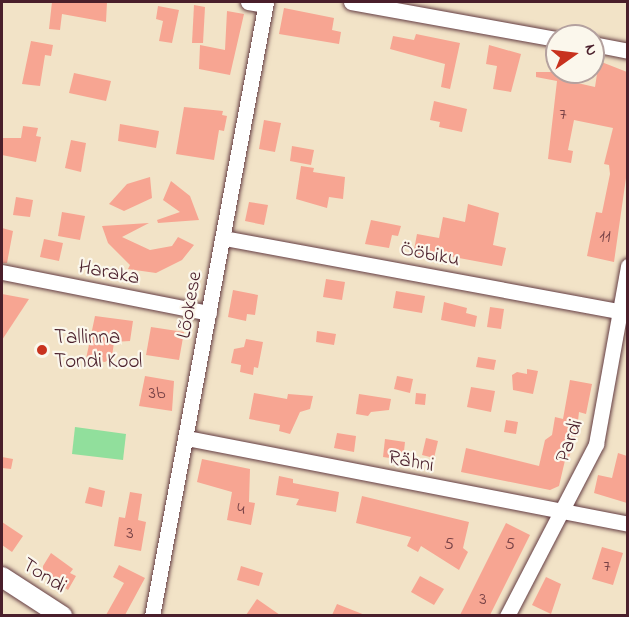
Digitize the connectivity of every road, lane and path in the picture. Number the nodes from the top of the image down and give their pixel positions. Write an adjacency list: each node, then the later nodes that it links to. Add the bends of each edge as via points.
1 (248, 2): 3 (street)
2 (351, 2): 4 (street)
3 (265, 3): 7 (street, Lõokese)
4 (545, 37)
5 (605, 47): 6 (street)
6 (627, 51)
7 (224, 237): 10 (street, Ööbiku); 11 (street, Lõokese)
8 (627, 266): 10 (street, Pardi)
9 (2, 272): 11 (street, Haraka)
10 (624, 312): 13 (street, Pardi, via 596,444)
11 (209, 313): 12 (street, Lõokese)
12 (187, 438): 13 (street, Rähni); 17 (street, Lõokese)
13 (561, 512): 14 (street, Rähni); 18 (street, Pardi)
14 (627, 524)
15 (2, 577): 16 (street, Tondi)
16 (62, 615)
17 (152, 615)
18 (507, 615)

